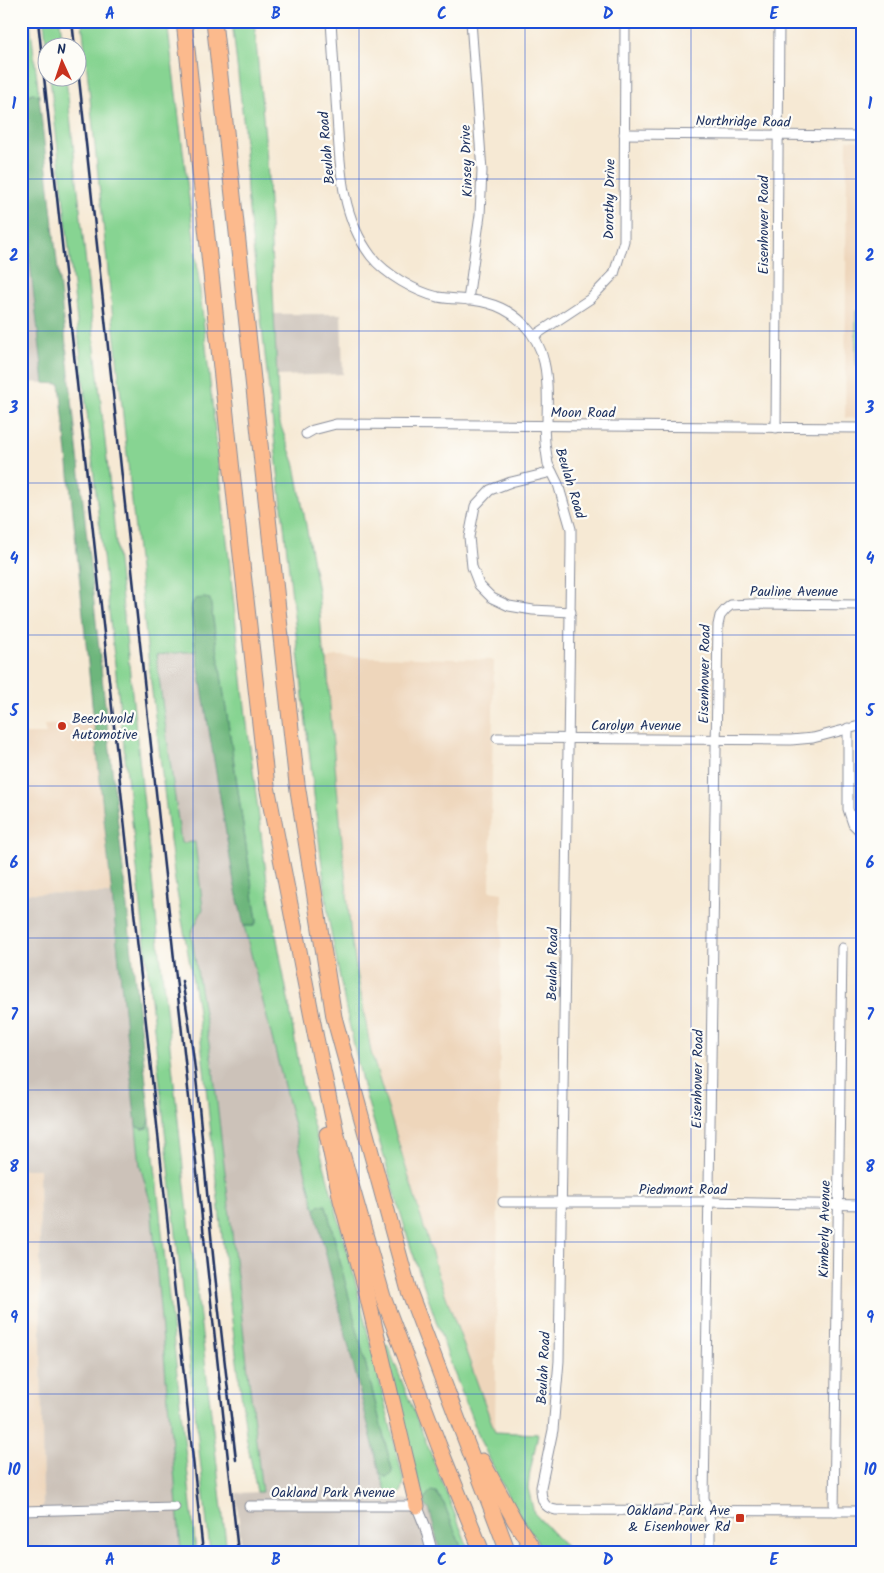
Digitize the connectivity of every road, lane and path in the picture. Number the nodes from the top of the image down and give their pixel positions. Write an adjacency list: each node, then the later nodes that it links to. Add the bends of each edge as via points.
1 (183, 21): 27 (highway, via 267,786)
2 (214, 21): 33 (highway, via 298,784 334,1018 409,1291)
3 (331, 21): 10 (street, Beulah Road, via 341,174 349,212 361,240 386,271 406,284 437,296)
4 (471, 21): 10 (street, Kinsey Drive, via 482,171 480,215)
5 (625, 21): 7 (street, Dorothy Drive)
6 (778, 21): 8 (street, Eisenhower Road)
7 (624, 134): 8 (street, Northridge Road); 11 (street, Dorothy Drive, via 624,241 614,274 590,298)
8 (778, 135): 9 (street, Northridge Road); 13 (street, Eisenhower Road)
9 (863, 136)
10 (468, 300): 11 (street, Beulah Road, via 506,310)
11 (534, 336): 12 (street, Beulah Road, via 547,376)
12 (545, 426): 13 (street, Moon Road); 15 (street, Moon Road, via 336,424); 16 (street, Beulah Road, via 548,464)
13 (776, 428): 14 (street, Moon Road)
14 (863, 428)
15 (306, 434)
16 (552, 472): 19 (street, Beulah Road, via 571,529); 19 (street, via 490,490 475,506 469,537 472,567 479,585 492,598 509,606)
17 (863, 605): 18 (street, Pauline Avenue, via 737,605)
18 (726, 609): 24 (street, Eisenhower Road, via 718,625)
19 (570, 612): 23 (street, Beulah Road)
20 (863, 725): 21 (street, Carolyn Avenue)
21 (848, 728): 24 (street, Carolyn Avenue, via 813,738 791,740); 25 (street, via 848,809 853,824)
22 (498, 738): 23 (street, Carolyn Avenue)
23 (568, 738): 24 (street, Carolyn Avenue); 29 (street, Beulah Road)
24 (716, 739): 30 (street, Eisenhower Road)
25 (863, 834)
26 (842, 948): 31 (street, Kimberly Avenue)
27 (316, 1038): 35 (highway, via 316,1080 339,1191); 42 (highway, via 336,1132 383,1297)
28 (503, 1202): 29 (street, Piedmont Road)
29 (562, 1202): 30 (street, Piedmont Road); 37 (street, Beulah Road, via 559,1361 553,1430 541,1487 544,1505 556,1510)
30 (709, 1202): 31 (street, Piedmont Road); 37 (street, Eisenhower Road, via 704,1498)
31 (839, 1205): 32 (street, Piedmont Road); 39 (street, Kimberly Avenue)
32 (863, 1205)
33 (448, 1392): 43 (highway); 44 (highway, via 515,1521)
34 (249, 1506): 35 (street, Oakland Park Avenue)
35 (417, 1506): 41 (street)
36 (175, 1507): 38 (street)
37 (708, 1510): 39 (street); 45 (street, Eisenhower Road)
38 (21, 1511)
39 (834, 1511): 40 (street)
40 (863, 1511)
41 (432, 1552)
42 (482, 1552)
43 (508, 1552)
44 (535, 1552)
45 (710, 1552)

